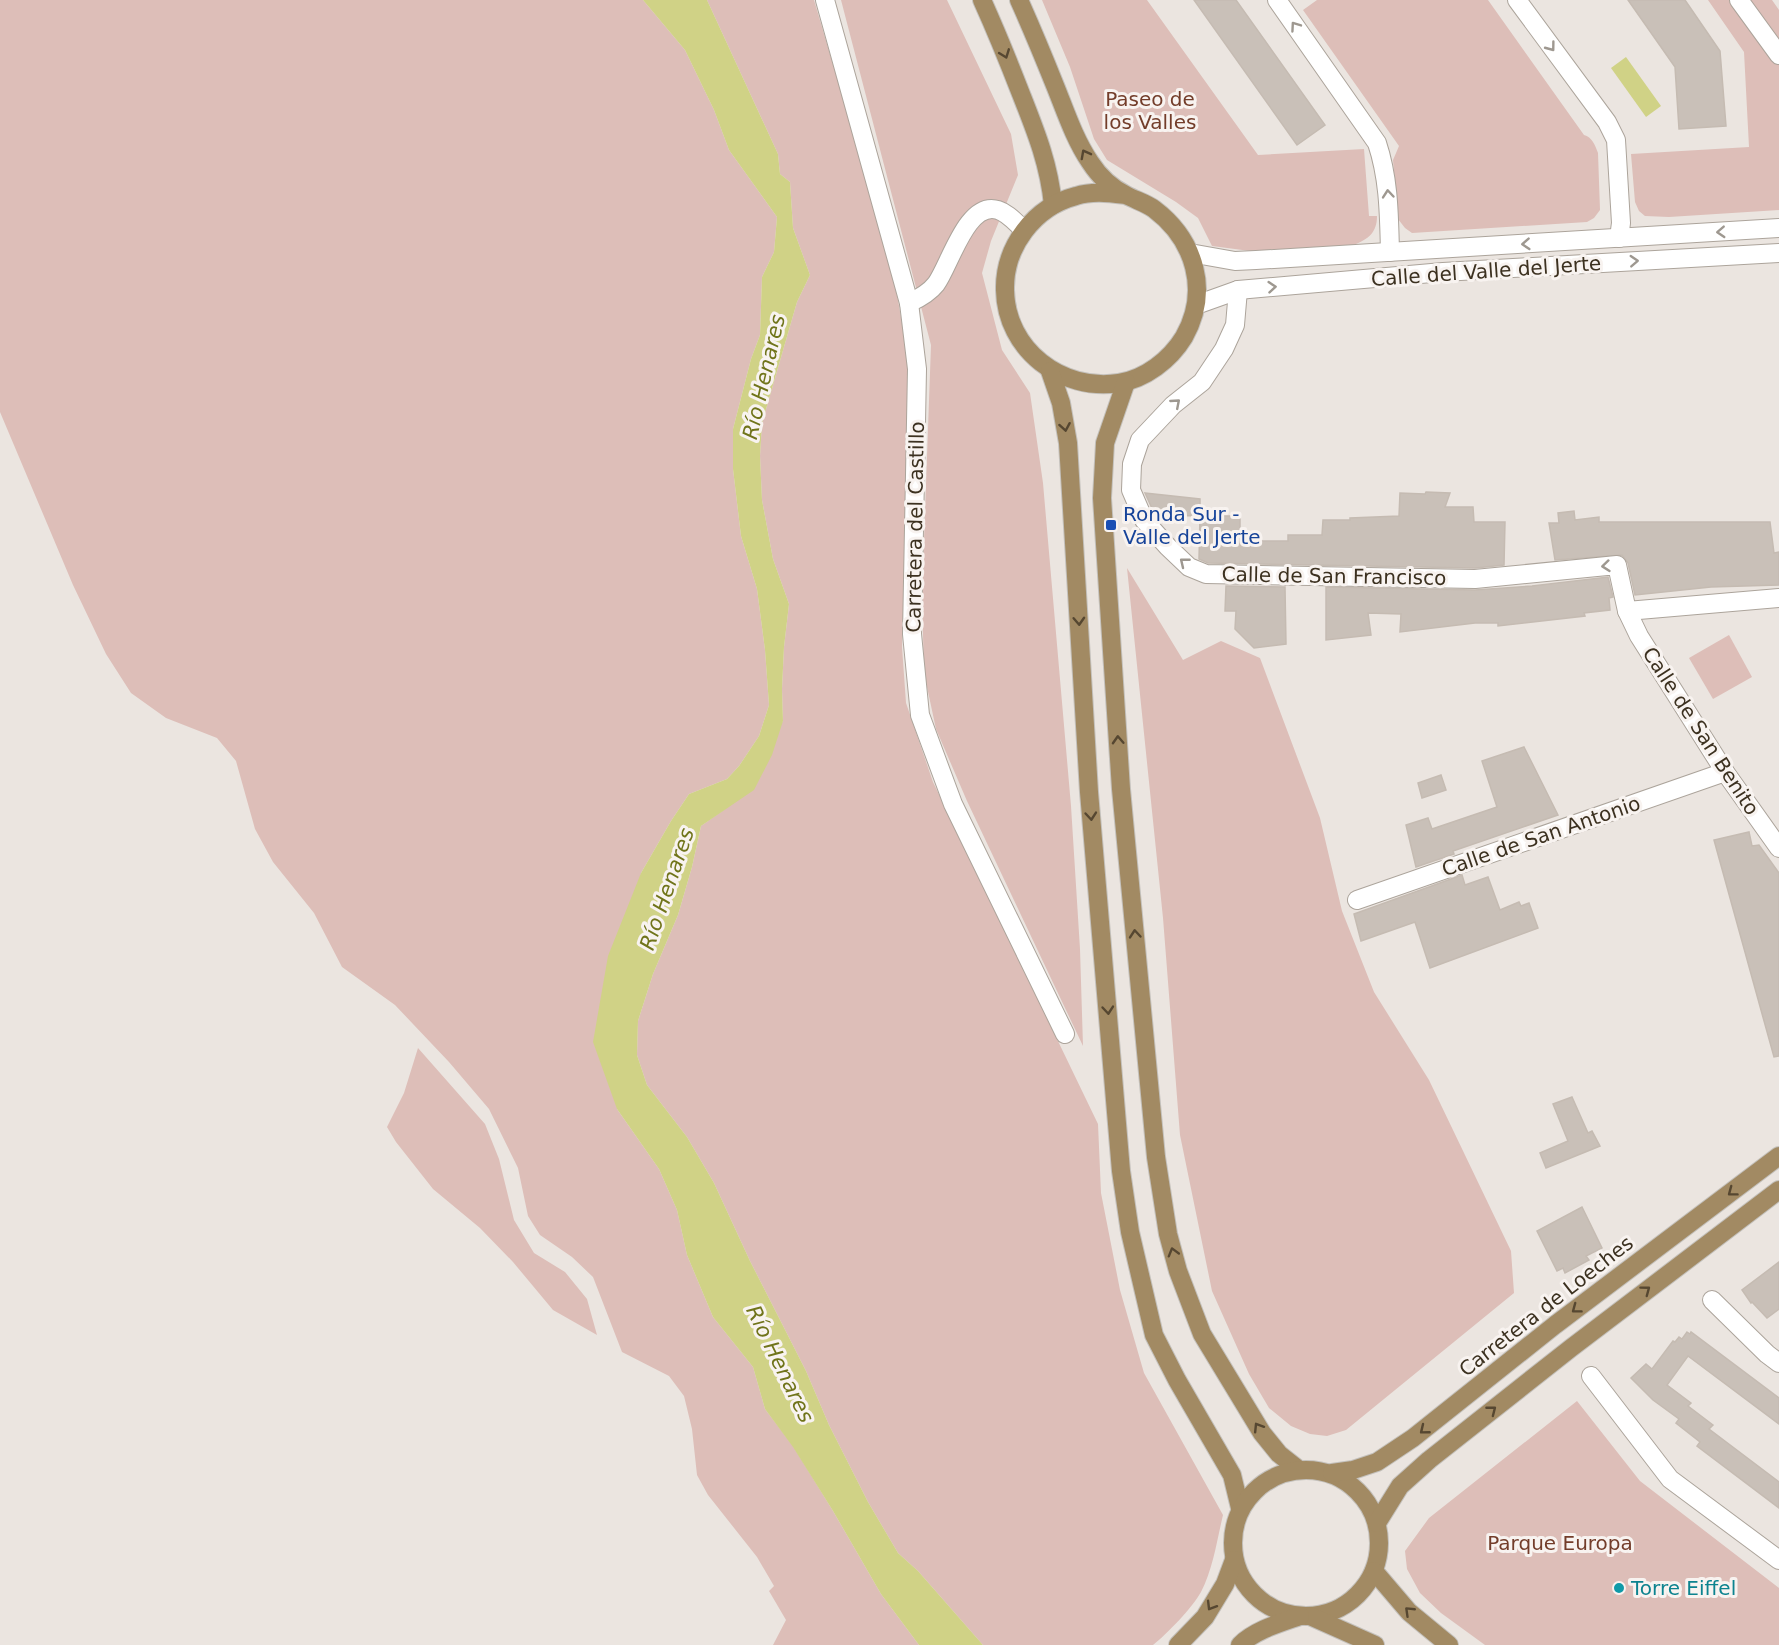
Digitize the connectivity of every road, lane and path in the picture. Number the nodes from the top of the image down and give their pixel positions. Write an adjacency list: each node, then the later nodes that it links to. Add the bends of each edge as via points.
1 (825, 0): 17 (street, Carretera del Castillo)
2 (982, 0): 9 (main road, one-way to 9, via 1043,151)
3 (1019, 0): 8 (main road, one-way to 3, via 1106,183 1089,161 1070,125)
4 (1277, 0): 13 (street, one-way to 4, via 1388,190 1377,143)
5 (1739, 0): 7 (street)
6 (1523, 2): 12 (street, one-way to 12, via 1616,140)
7 (1779, 55)
8 (1125, 195): 9 (main road, via 1092,193); 14 (main road, via 1152,207 1175,227)
9 (1053, 205): 11 (main road)
10 (1779, 228): 12 (street, Calle del Valle del Jerte, one-way to 12)
11 (1024, 231): 17 (street, via 1001,211 981,212 962,234 936,285); 19 (main road, via 1009,259 1005,290 1010,322 1026,349)
12 (1619, 238): 13 (street, Calle del Valle del Jerte, one-way to 13)
13 (1390, 252): 14 (street, Calle del Valle del Jerte, via 1256,260 1225,260)
14 (1190, 253): 18 (main road, via 1197,287)
15 (1779, 253): 16 (street, Calle del Valle del Jerte, one-way to 15, via 1432,273)
16 (1238, 290): 18 (street, Calle del Valle del Jerte); 22 (street, Calle de San Francisco, one-way to 16, via 1617,565 1475,579 1206,574 1189,567 1144,520 1131,490 1132,464 1140,440 1173,405 1202,382 1224,349 1235,325)
17 (909, 303): 26 (street, Carretera del Castillo, via 917,369 912,634 920,715 953,804)
18 (1196, 305): 20 (main road, via 1183,339 1172,353 1151,370)
19 (1050, 370): 20 (main road, via 1087,384); 34 (main road, one-way to 34, via 1068,443 1089,792 1121,1171 1130,1232 1154,1335 1232,1475)
20 (1126, 382): 32 (main road, one-way to 20, via 1262,1433 1202,1334 1168,1234 1155,1157 1121,789 1102,498 1105,443)
21 (1779, 598): 22 (street)
22 (1627, 610): 23 (street, Calle de San Benito, via 1639,636)
23 (1725, 772): 24 (street, Calle de San Benito); 25 (street, Calle de San Antonio)
24 (1779, 848)
25 (1357, 900)
26 (1065, 1034)
27 (1779, 1156): 33 (main road, Carretera de Loeches, one-way to 33, via 1413,1438 1377,1462)
28 (1779, 1190): 35 (main road, one-way to 28, via 1400,1486 1429,1460)
29 (1712, 1300): 30 (street)
30 (1775, 1354)
31 (1591, 1376): 37 (street, via 1670,1479)
32 (1298, 1469): 33 (main road); 34 (main road, via 1264,1481)
33 (1332, 1473): 35 (main road, via 1360,1493)
34 (1240, 1508): 36 (main road, via 1233,1534)
35 (1377, 1523): 38 (main road, via 1379,1547)
36 (1234, 1560): 39 (main road, via 1241,1577 1266,1604); 40 (main road, one-way to 40, via 1205,1617)
37 (1779, 1560)
38 (1374, 1571): 39 (main road, via 1362,1591 1344,1605); 43 (main road, one-way to 38, via 1409,1612)
39 (1305, 1616): 41 (main road, via 1274,1625); 42 (main road)
40 (1178, 1645)
41 (1240, 1645)
42 (1375, 1645)
43 (1449, 1645)

